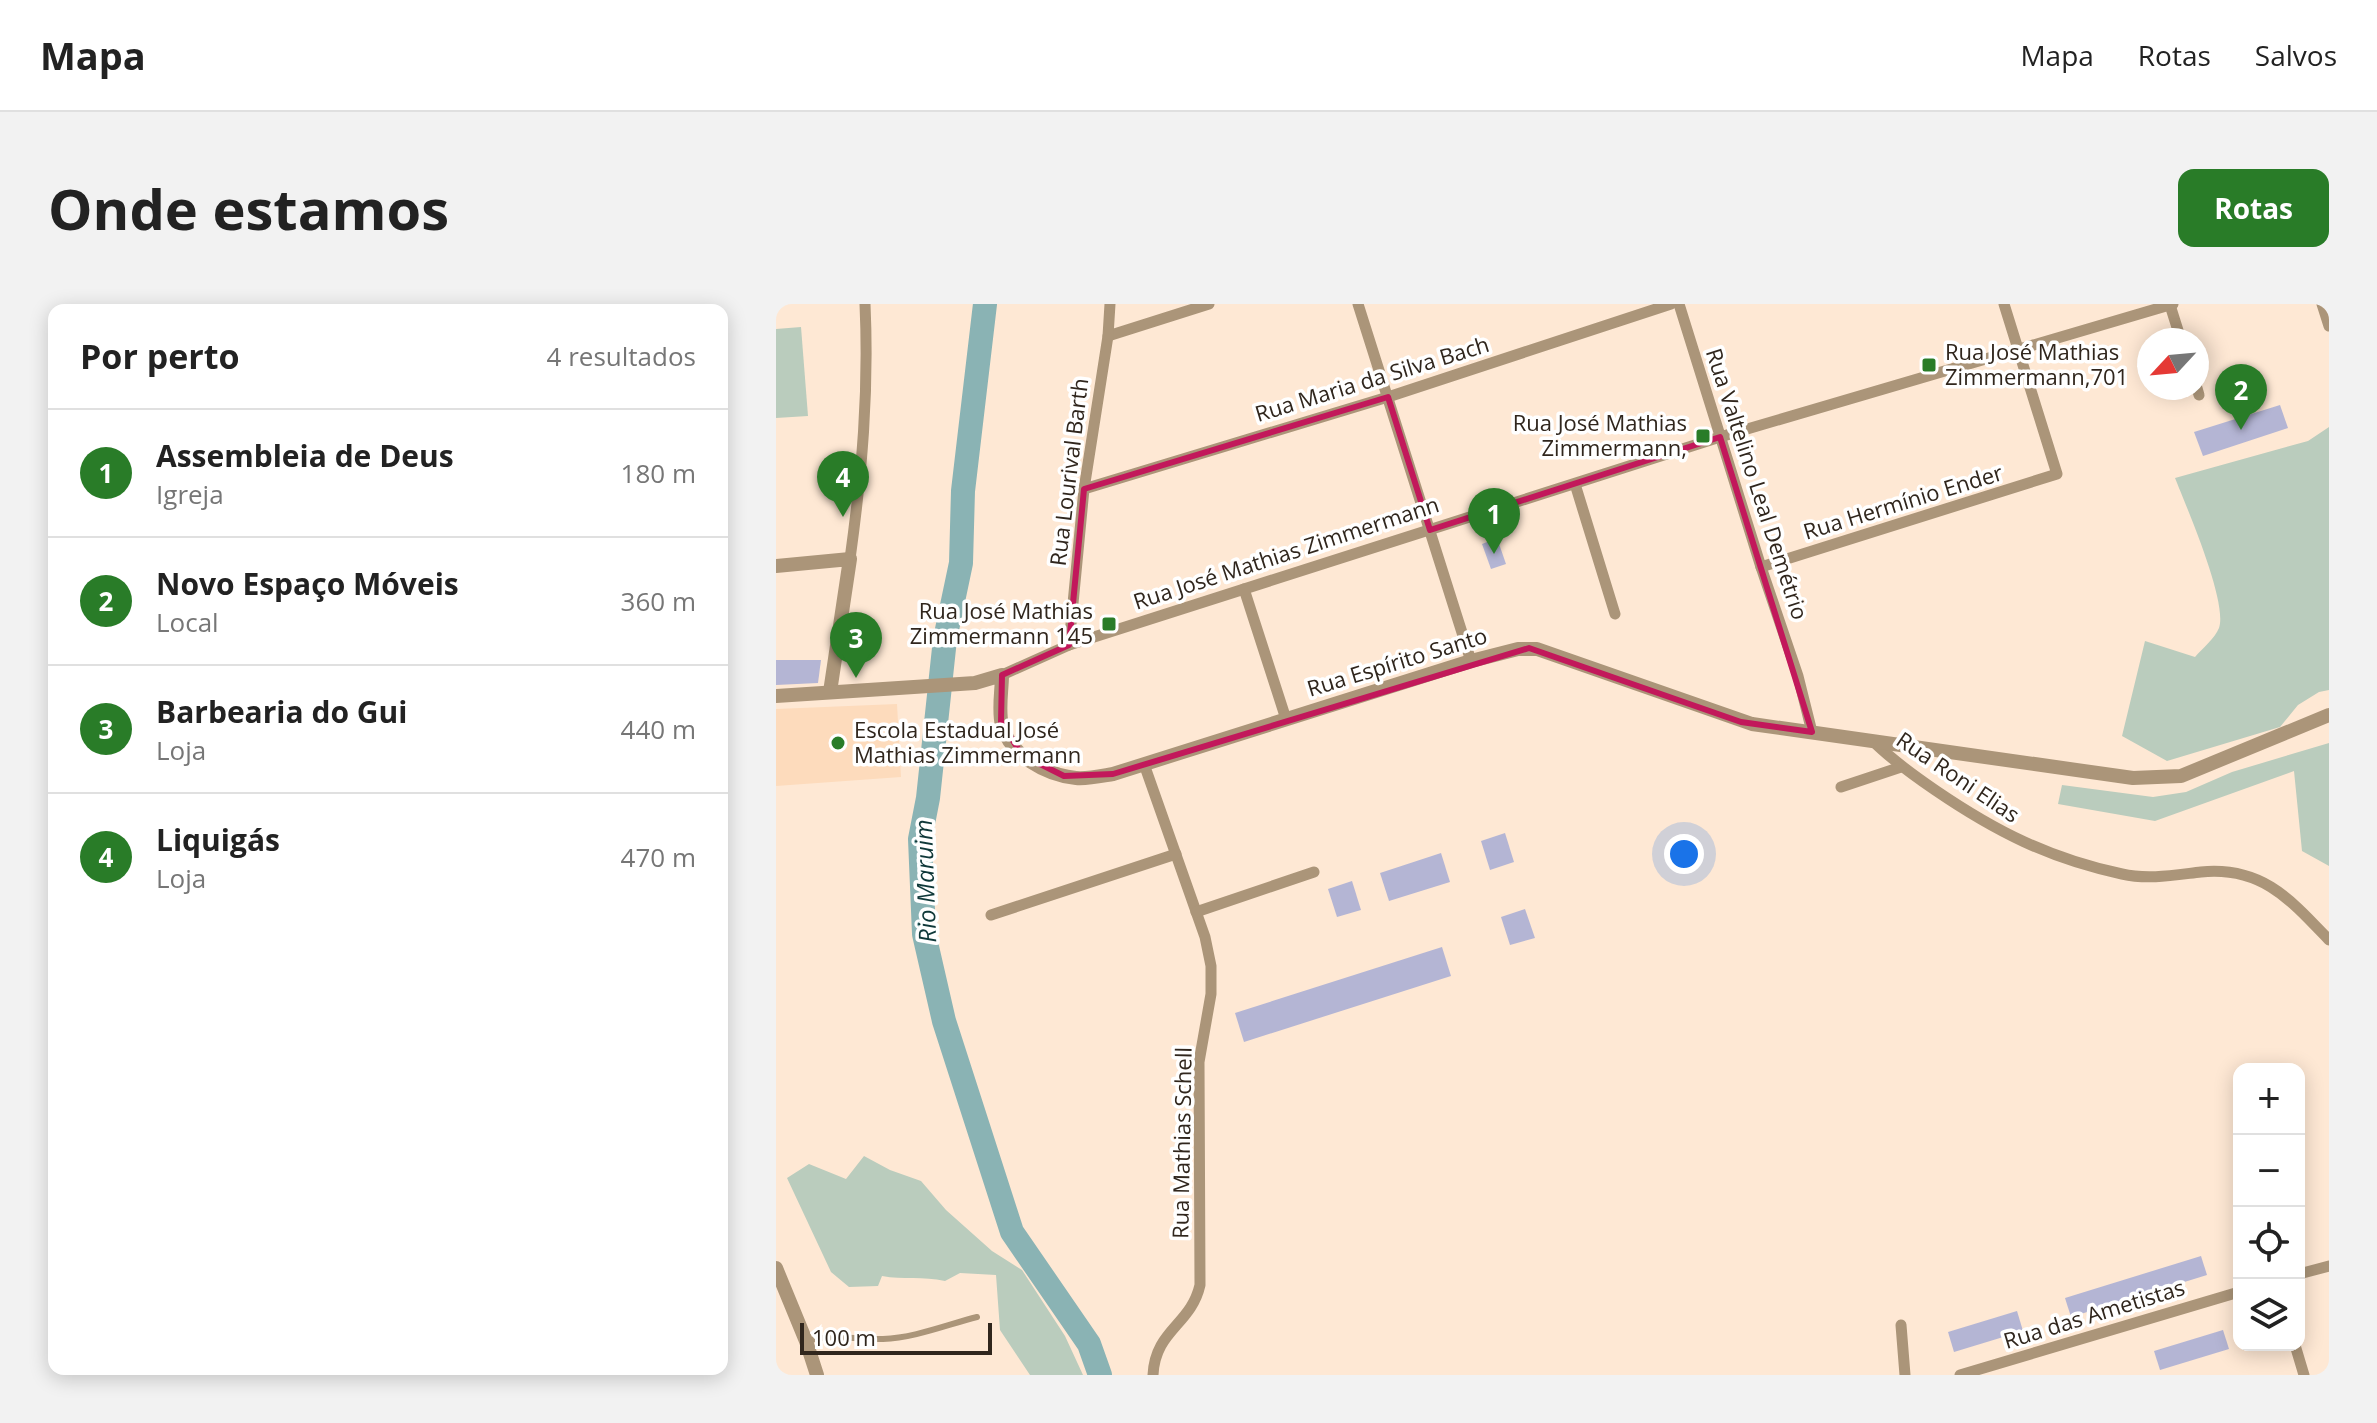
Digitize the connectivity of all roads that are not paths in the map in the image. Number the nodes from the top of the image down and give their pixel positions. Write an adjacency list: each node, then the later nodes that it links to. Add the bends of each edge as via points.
1 (865, 304): 19 (street, via 867,396)
2 (1110, 304): 12 (street, Rua Lourival Barth)
3 (1209, 304): 12 (street)
4 (1358, 304): 14 (street)
5 (1671, 304): 14 (street, Rua Maria da Silva Bach)
6 (1679, 304): 15 (street, Rua Valtelino Leal Demétrio)
7 (2004, 304): 13 (street)
8 (2171, 304): 11 (street); 13 (street, Rua José Mathias Zimmermann)
9 (2322, 304): 10 (street)
10 (2329, 326)
11 (2178, 328)
12 (1108, 336): 17 (street, Rua Lourival Barth)
13 (2018, 348): 15 (street, Rua José Mathias Zimmermann); 21 (street, Rua Hermínio Ender, via 2057,474)
14 (1388, 397): 17 (street, Rua Maria da Silva Bach); 18 (street)
15 (1720, 437): 16 (street, Rua José Mathias Zimmermann); 21 (street, Rua Valtelino Leal Demétrio)
16 (1575, 484): 18 (street, Rua José Mathias Zimmermann); 23 (street)
17 (1084, 489): 24 (street, Rua Lourival Barth)
18 (1430, 530): 22 (street, Rua José Mathias Zimmermann); 25 (street)
19 (850, 559): 20 (street); 27 (street)
20 (776, 566)
21 (1761, 567): 31 (street, Rua Valtelino Leal Demétrio)
22 (1244, 589): 24 (street, Rua José Mathias Zimmermann); 30 (street)
23 (1615, 614)
24 (1069, 645): 26 (street, Rua José Mathias Zimmermann)
25 (1471, 661): 30 (street, Rua Espírito Santo, via 1304,722); 31 (street, Rua Espírito Santo, via 1537,649 1741,722)
26 (1002, 675): 27 (street, Rua José Mathias Zimmermann, via 975,683); 33 (street, Rua Espírito Santo, via 1001,722 1013,746 1035,764 1078,778)
27 (830, 692): 28 (street, Rua José Mathias Zimmermann)
28 (776, 696)
29 (2329, 715): 32 (street, Rua Espírito Santo, via 2203,769 2168,778 2057,769)
30 (1286, 719): 33 (street, Rua Espírito Santo)
31 (1812, 732): 32 (street, Rua Espírito Santo)
32 (1873, 741): 34 (street, Rua Roni Elias)
33 (1144, 764): 36 (street, Rua Mathias Schell)
34 (1901, 767): 35 (street); 40 (street, Rua Roni Elias, via 2006,835 2055,856 2125,875 2224,871 2261,882 2288,898)
35 (1841, 787)
36 (1176, 854): 38 (street, Rua Mathias Schell); 39 (street)
37 (1314, 872): 38 (street)
38 (1196, 912): 50 (street, Rua Mathias Schell, via 1209,950 1212,982 1199,1062 1201,1275 1193,1304 1158,1347)
39 (991, 915)
40 (2329, 940)
41 (2329, 1266): 43 (street)
42 (776, 1268): 47 (street)
43 (2305, 1272)
44 (2233, 1294): 52 (street, Rua das Ametistas)
45 (977, 1317): 47 (lane, via 884,1339 836,1335)
46 (1901, 1325): 51 (street)
47 (806, 1341): 49 (street)
48 (2297, 1351): 53 (street)
49 (817, 1375)
50 (1153, 1375)
51 (1905, 1375)
52 (1960, 1375)
53 (2304, 1375)

